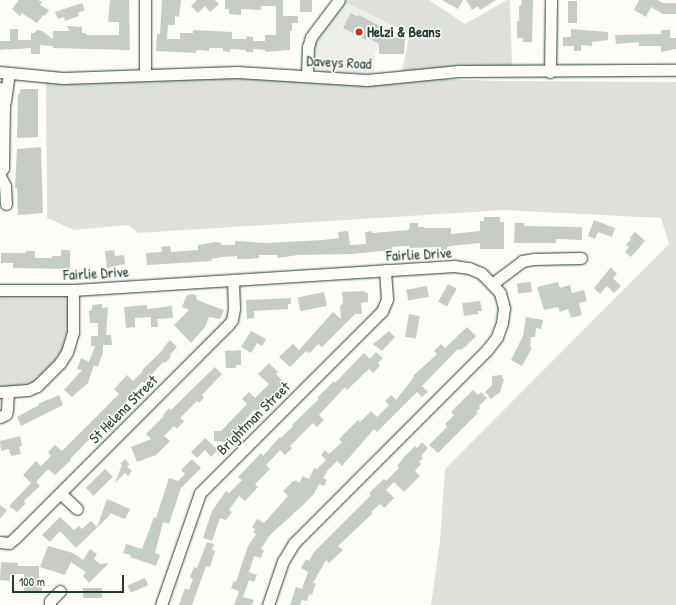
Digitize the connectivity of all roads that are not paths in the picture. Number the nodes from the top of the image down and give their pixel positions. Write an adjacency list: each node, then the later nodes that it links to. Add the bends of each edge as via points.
1 (145, 0): 7 (street)
2 (338, 0): 8 (street, via 311,37)
3 (551, 0): 6 (street)
4 (676, 70): 6 (street, Daveys Road)
5 (5, 72): 7 (street, Daveys Road, via 63,78); 10 (street)
6 (550, 72): 8 (street, Daveys Road, via 459,71 367,80)
7 (145, 75): 8 (street, Daveys Road, via 237,72)
8 (307, 75)
9 (0, 88): 10 (street)
10 (4, 106): 11 (street, via 3,168)
11 (0, 172)
12 (0, 176): 13 (street, via 6,186)
13 (6, 204)
14 (581, 258): 17 (street, via 522,260)
15 (385, 270): 16 (street, Fairlie Drive); 17 (street, Fairlie Drive, via 454,266 481,273); 27 (street, Brightman Street, via 387,299 382,311 200,493)
16 (233, 280): 19 (street, Fairlie Drive); 22 (street, St Helena Street, via 234,309 228,325)
17 (492, 284): 28 (street, Fairlie Drive, via 500,293 504,308 497,337 487,350 294,543 283,560)
18 (0, 290): 19 (street, Fairlie Drive)
19 (73, 290): 20 (street, via 73,332 67,352 37,386 28,390)
20 (4, 392): 21 (street, via 7,410 6,414)
21 (0, 417)
22 (60, 493): 23 (street); 24 (street, St Helena Street, via 15,538 9,543)
23 (77, 509)
24 (2, 542)
25 (60, 591): 26 (street, via 50,601)
26 (50, 605)
27 (161, 605)
28 (268, 605)

